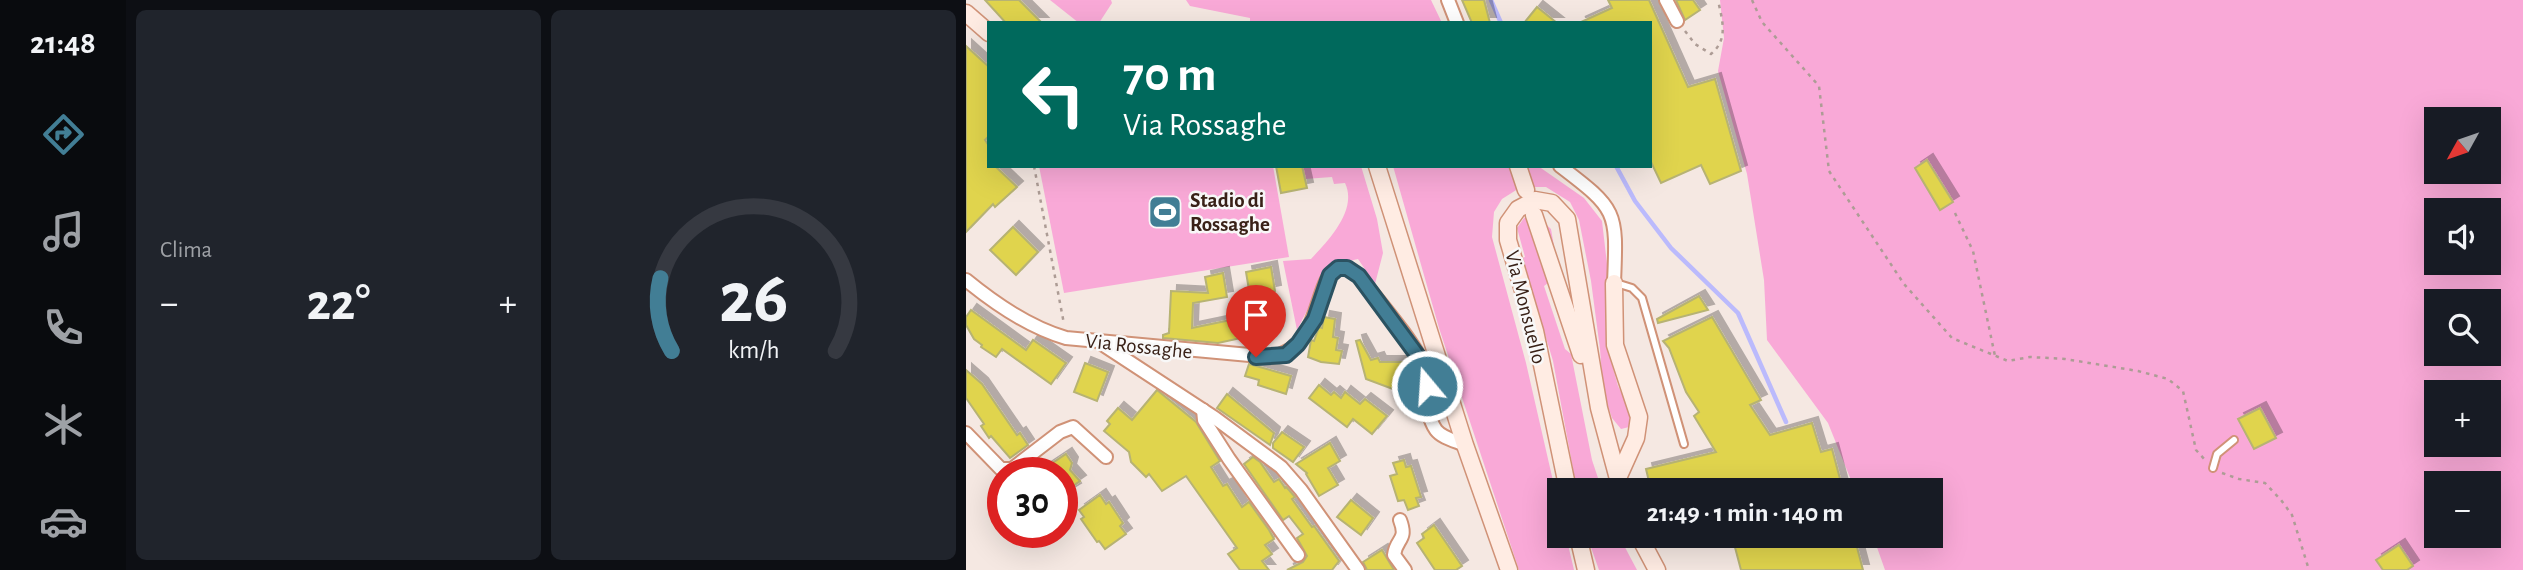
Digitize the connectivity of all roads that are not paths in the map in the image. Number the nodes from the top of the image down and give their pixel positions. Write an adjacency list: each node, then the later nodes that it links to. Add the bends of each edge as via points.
1 (1448, 0): 4 (street)
2 (1666, 0): 5 (street)
3 (966, 13): 6 (main road)
4 (1456, 21)
5 (1677, 21)
6 (987, 31)
7 (1378, 168): 22 (main road)
8 (1519, 168): 10 (main road)
9 (1563, 168): 13 (street, via 1608,207 1616,232)
10 (1526, 190)
11 (1534, 215): 16 (main road)
12 (966, 279): 14 (street, Via Rossaghe, via 1055,335)
13 (1614, 283): 18 (main road, via 1615,345 1638,410); 21 (lane, via 1632,288 1642,298)
14 (1099, 342): 15 (street); 22 (street, Via Rossaghe, via 1240,356 1286,355 1315,319 1330,275 1347,268 1359,276 1420,359 1435,428 1440,435)
15 (1203, 410): 31 (street, via 1204,421 1228,459); 32 (street, via 1281,467)
16 (1600, 412): 20 (main road, Via Monsuello); 25 (main road, Via Monsuello, via 1567,219 1552,202 1535,200 1518,209 1508,223 1508,240 1535,331)
17 (966, 433): 23 (street, via 1001,469 1012,469 1073,427)
18 (1636, 438): 20 (main road); 27 (main road)
19 (2234, 440): 24 (lane, via 2217,454)
20 (1609, 444): 26 (main road, Via Monsuello)
21 (1684, 444)
22 (1465, 445): 34 (main road)
23 (1106, 457)
24 (2213, 468)
25 (1565, 478)
26 (1618, 478)
27 (1621, 478)
28 (1400, 520): 33 (street, via 1404,538 1394,555)
29 (1581, 548): 35 (main road)
30 (1645, 548): 36 (main road)
31 (1298, 555)
32 (1358, 570)
33 (1405, 570)
34 (1509, 570)
35 (1586, 570)
36 (1657, 570)

